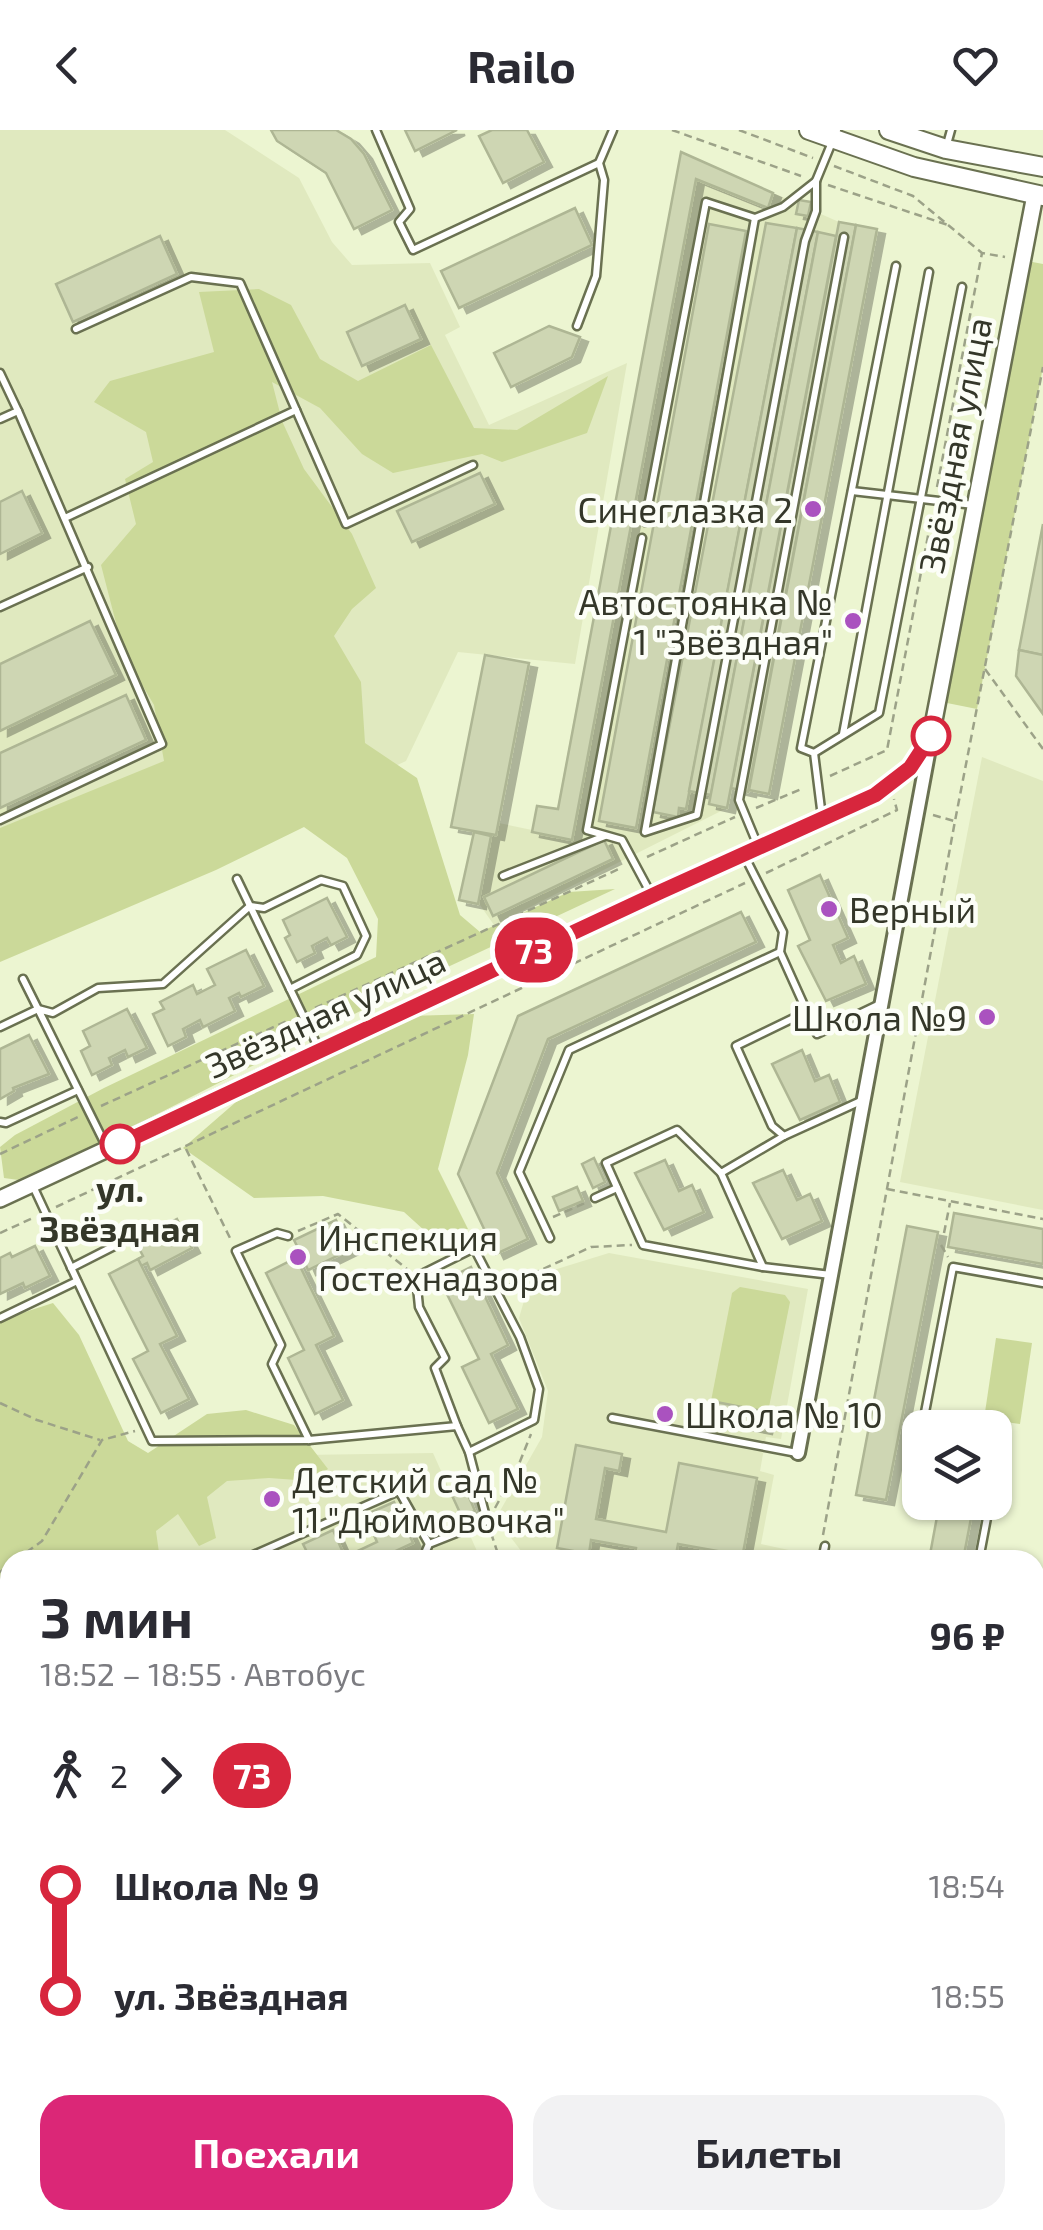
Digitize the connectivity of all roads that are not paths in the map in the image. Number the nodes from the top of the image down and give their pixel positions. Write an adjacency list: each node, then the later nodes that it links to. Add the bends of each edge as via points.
1 (376, 130): 7 (lane, via 410,209 399,222 413,250)
2 (613, 130): 7 (lane)
3 (810, 130): 5 (main road)
4 (889, 130): 6 (main road)
5 (835, 134): 9 (lane); 10 (main road, via 914,167)
6 (948, 139): 8 (main road)
7 (599, 162): 16 (lane, via 604,180 596,276)
8 (1042, 167): 10 (main road, Звёздная улица)
9 (816, 181): 11 (lane, via 783,207); 11 (lane, via 816,212 805,241 696,815 645,832)
10 (1039, 195): 26 (street, Звёздная улица)
11 (755, 218): 28 (lane, via 706,202)
12 (844, 237): 38 (lane, via 740,800)
13 (896, 266): 23 (lane)
14 (929, 272): 24 (lane)
15 (962, 286): 25 (lane)
16 (577, 326)
17 (76, 329): 19 (lane, via 191,277 240,283)
18 (0, 373): 20 (lane)
19 (296, 410): 22 (lane, via 346,524); 27 (lane)
20 (18, 411): 21 (lane); 27 (lane)
21 (0, 420)
22 (473, 464)
23 (852, 491): 24 (lane); 34 (lane, via 801,748)
24 (888, 496): 25 (lane); 32 (lane)
25 (920, 498): 26 (lane); 32 (lane, via 879,713)
26 (975, 505): 33 (street, Звёздная улица)
27 (65, 518): 30 (lane)
28 (645, 522)
29 (642, 538): 37 (lane, via 587,830)
30 (88, 567): 31 (lane); 36 (lane, via 162,744)
31 (0, 607)
32 (843, 735): 34 (lane)
33 (931, 736): 35 (street, Звёздная улица, via 910,768 875,795); 46 (street, Звёздная улица)
34 (814, 753): 35 (lane)
35 (822, 818): 38 (street, Звёздная улица)
36 (0, 820)
37 (606, 836): 39 (lane); 41 (lane, via 622,840)
38 (751, 851): 41 (street, Звёздная улица); 43 (lane, via 756,878 783,932)
39 (503, 876)
40 (237, 879): 42 (lane)
41 (651, 896): 50 (street, Звёздная улица)
42 (250, 906): 45 (lane); 45 (lane, via 264,908 321,880 342,886 366,936 357,955); 47 (lane, via 163,984 98,988 53,1012)
43 (780, 952): 48 (lane); 62 (lane, via 568,1050 520,1172)
44 (22, 979): 47 (lane)
45 (290, 989): 50 (lane)
46 (880, 1004): 48 (lane, via 817,1034); 52 (street, Звёздная улица)
47 (38, 1009): 49 (lane); 51 (lane)
48 (806, 1012): 54 (lane, via 736,1046 772,1126)
49 (0, 1027)
50 (320, 1050): 55 (street, Звёздная улица)
51 (78, 1090): 53 (lane); 55 (lane)
52 (863, 1100): 54 (lane); 66 (street, Звёздная улица)
53 (0, 1122)
54 (784, 1136): 56 (lane)
55 (108, 1150): 57 (street, Звёздная улица)
56 (720, 1173): 58 (lane, via 677,1130 606,1164); 64 (lane)
57 (32, 1184): 60 (street, Звёздная улица); 65 (lane)
58 (617, 1188): 59 (lane); 64 (lane, via 643,1245)
59 (596, 1198)
60 (0, 1200)
61 (288, 1236): 73 (lane, via 277,1233 236,1251 282,1345 272,1364)
62 (550, 1238)
63 (124, 1242): 65 (lane)
64 (763, 1267): 66 (lane)
65 (71, 1268): 67 (lane)
66 (831, 1275): 75 (street, Звёздная улица)
67 (77, 1281): 69 (lane); 73 (lane, via 152,1441)
68 (1043, 1283): 70 (lane, via 954,1267)
69 (0, 1318)
70 (926, 1410)
71 (612, 1418): 75 (lane)
72 (458, 1426): 73 (lane); 74 (lane); 74 (lane, via 435,1368 445,1358 419,1307 416,1277 474,1248 539,1389 534,1420)
73 (309, 1440)
74 (469, 1452): 77 (lane, via 487,1521)
75 (798, 1453)
76 (987, 1520): 82 (lane)
77 (429, 1544): 79 (lane, via 399,1491); 80 (lane)
78 (825, 1546): 81 (lane)
79 (265, 1550)
80 (426, 1550)
81 (824, 1550)
82 (981, 1550)

